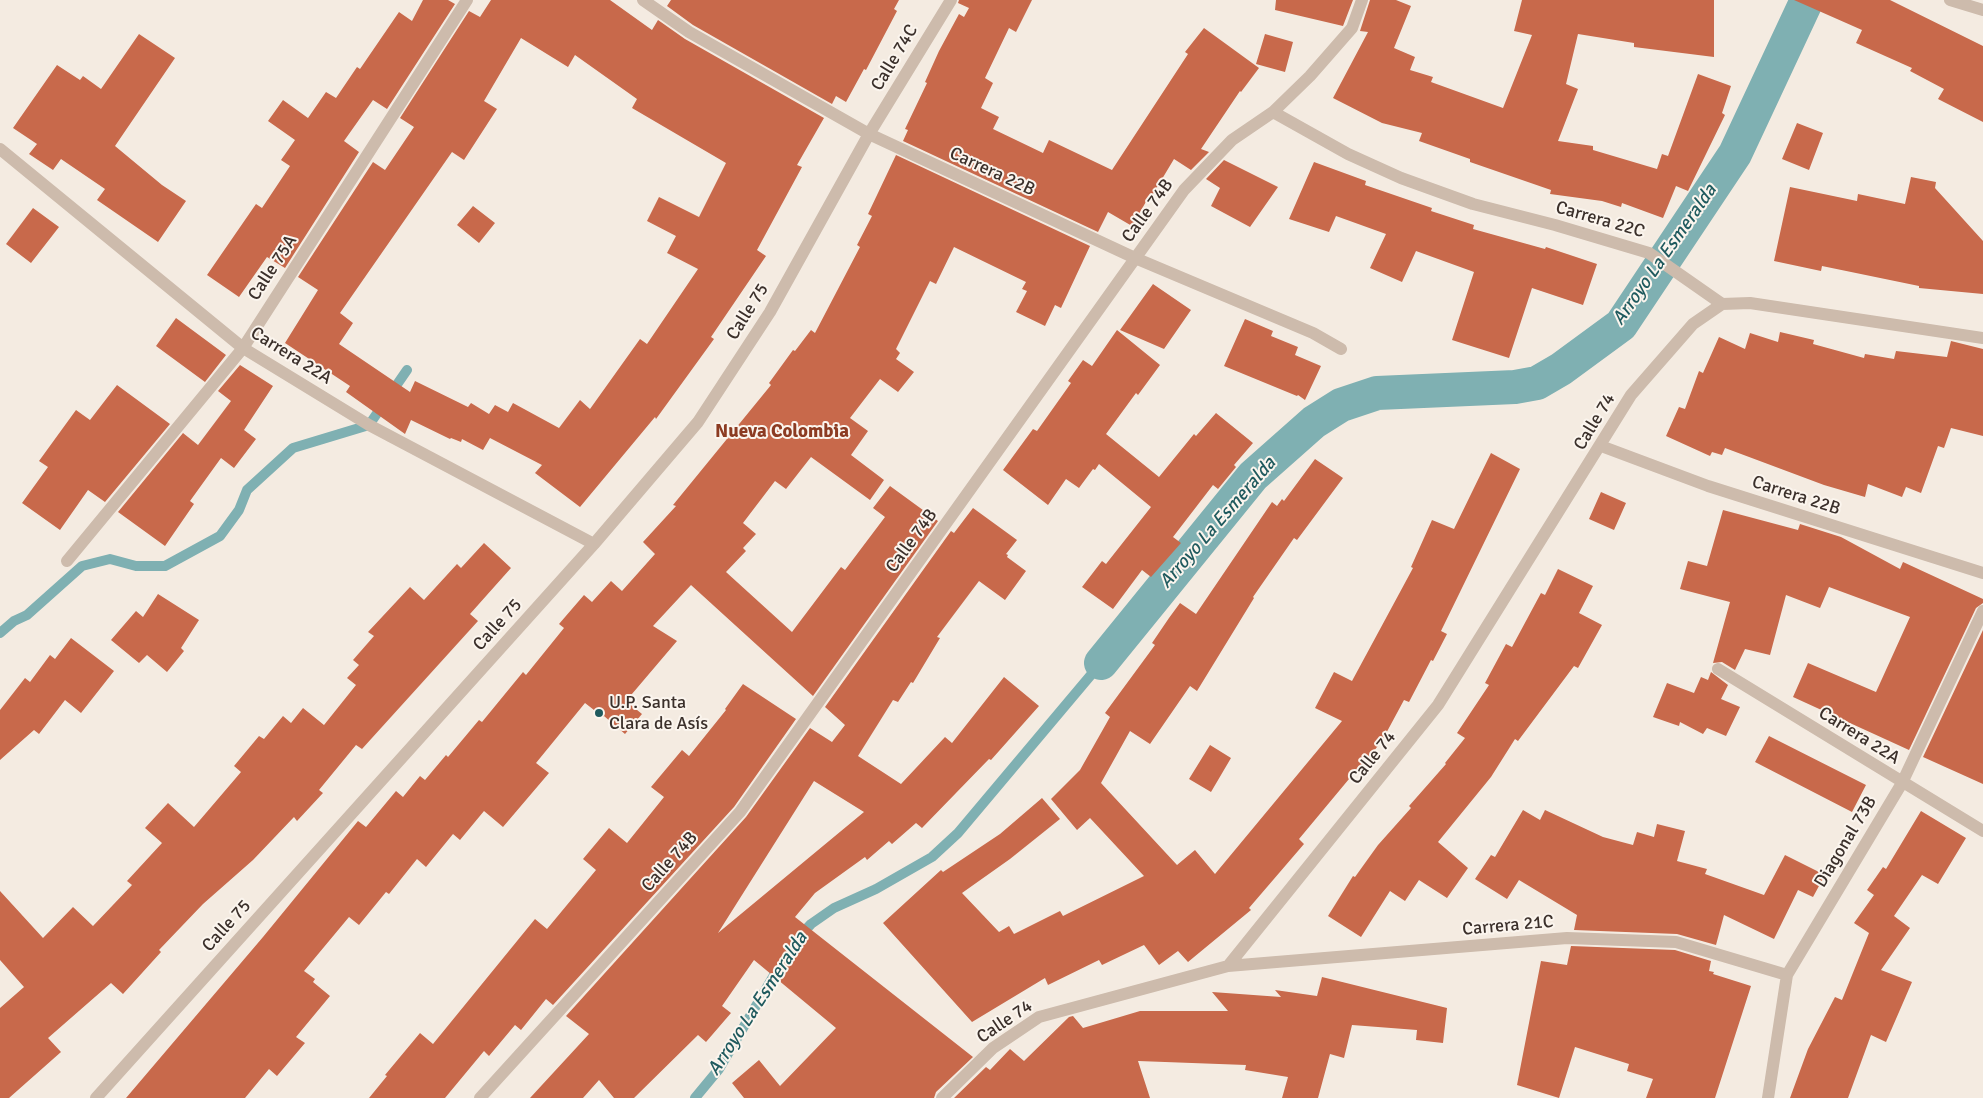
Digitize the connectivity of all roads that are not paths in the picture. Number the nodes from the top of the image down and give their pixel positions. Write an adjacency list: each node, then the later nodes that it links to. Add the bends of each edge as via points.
1 (467, 0): 13 (street, Calle 75A)
2 (643, 0): 8 (street, Carrera 22B, via 689,32)
3 (951, 0): 8 (street, Calle 74C)
4 (1362, 0): 7 (street, Calle 74B, via 1352,28 1310,76)
5 (1950, 0): 6 (street)
6 (1983, 10)
7 (1272, 112): 10 (street, Calle 74B, via 1232,140 1184,190); 11 (street, Carrera 22C, via 1348,154 1401,178 1473,204 1649,253)
8 (869, 134): 10 (street, Carrera 22B); 16 (street, Calle 75, via 770,312 698,422)
9 (0, 149): 13 (street, Carrera 22A)
10 (1135, 258): 14 (street, Carrera 22B, via 1312,333); 26 (street, Calle 74B, via 740,812)
11 (1722, 304): 12 (street, via 1750,303); 15 (street, Calle 74, via 1693,324 1631,395)
12 (1983, 338)
13 (243, 348): 16 (street, Carrera 22A, via 369,424); 17 (street, Calle 75A)
14 (1341, 349)
15 (1601, 446): 18 (street, Carrera 22B, via 1708,486); 23 (street, Calle 74, via 1438,705)
16 (594, 544): 25 (street, Calle 75)
17 (67, 561)
18 (1983, 573)
19 (1983, 611): 21 (street, Diagonal 73B)
20 (1718, 669): 21 (street, Carrera 22A)
21 (1902, 783): 22 (street, Carrera 22A); 24 (street, Diagonal 73B)
22 (1983, 831)
23 (1228, 966): 24 (street, Carrera 21C, via 1567,938 1676,942); 27 (street, Calle 74, via 1039,1017 993,1048)
24 (1787, 975): 28 (street, Diagonal 73B)
25 (96, 1098)
26 (480, 1098)
27 (942, 1098)
28 (1768, 1098)

